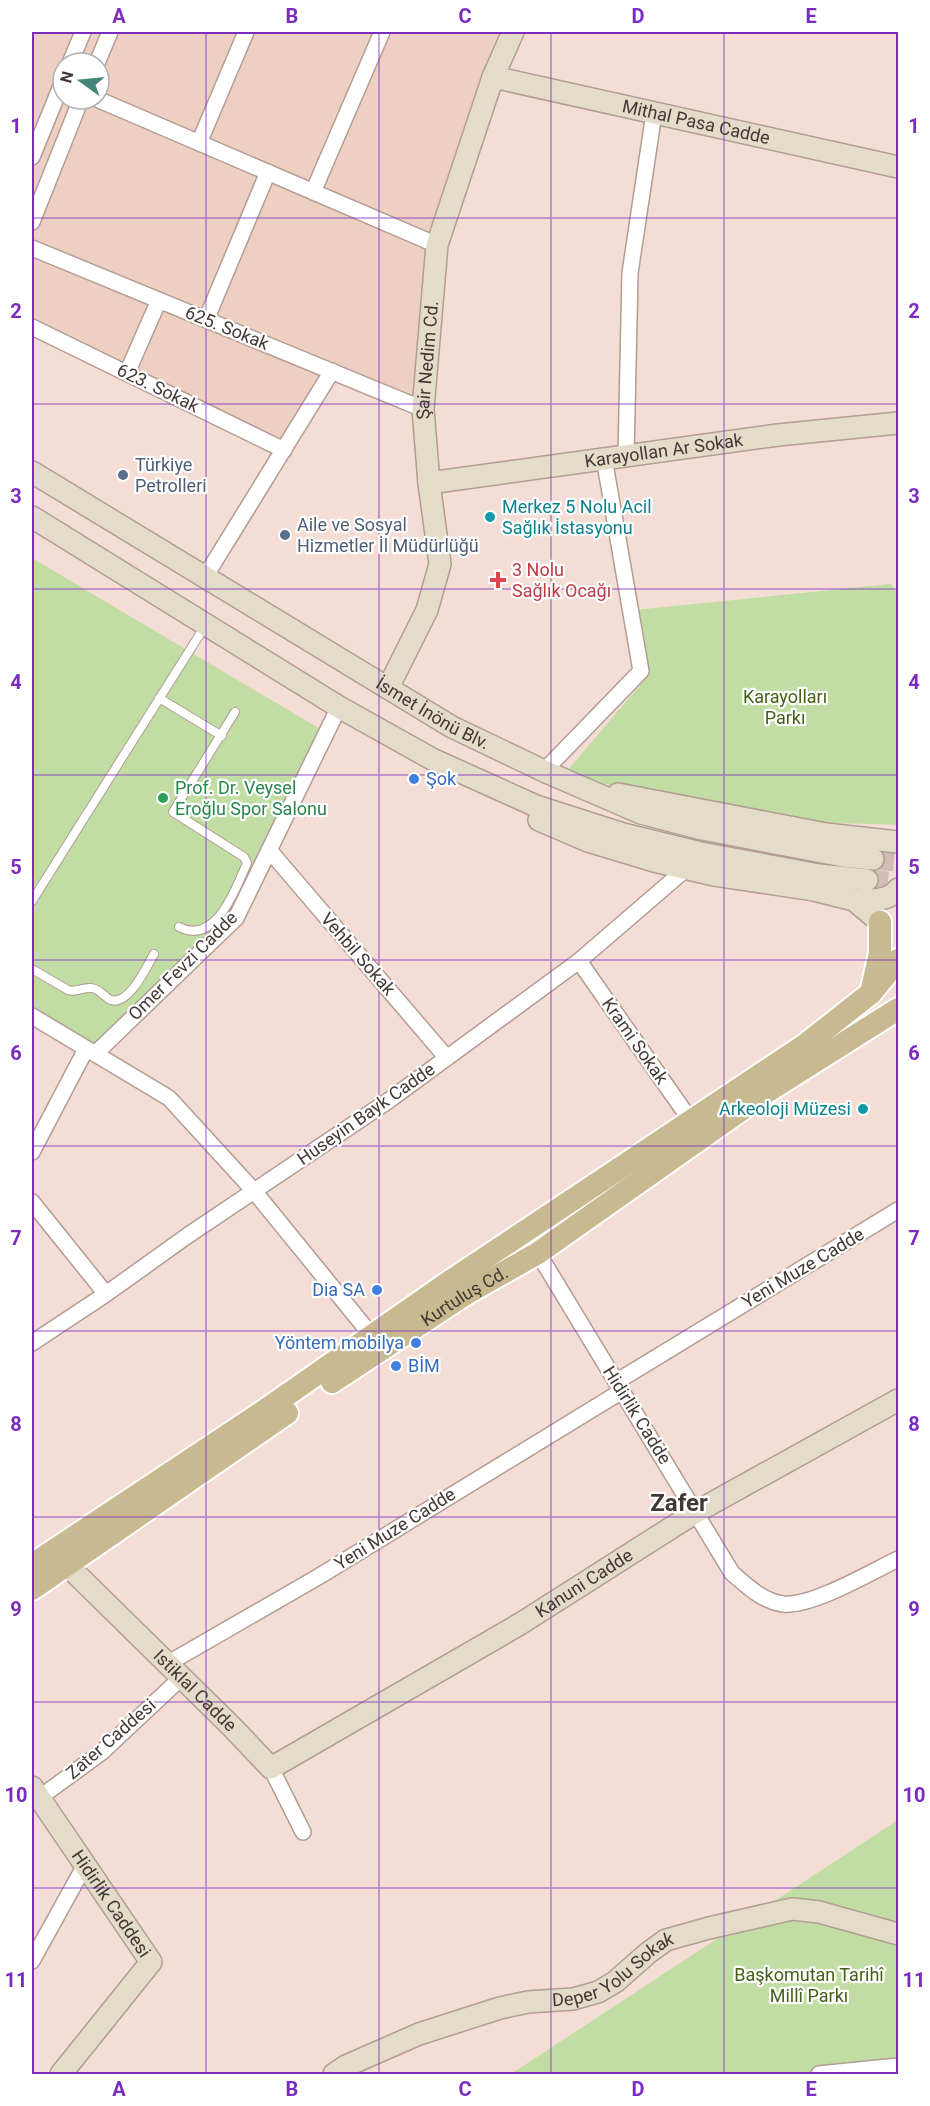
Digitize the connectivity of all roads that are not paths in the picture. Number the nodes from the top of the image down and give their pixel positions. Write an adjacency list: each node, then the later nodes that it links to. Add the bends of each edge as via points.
1 (84, 32): 6 (street)
2 (111, 32): 7 (street)
3 (246, 32): 13 (street)
4 (382, 32): 17 (street)
5 (513, 32): 8 (street, Şair Nedim Cd.)
6 (75, 51)
7 (102, 51)
8 (493, 77): 12 (street, Mithal Pasa Cadde); 19 (street, Şair Nedim Cd.)
9 (111, 105): 13 (street)
10 (51, 110): 14 (street)
11 (76, 111): 18 (street)
12 (654, 113): 15 (street, Mithal Pasa Cadde); 29 (street, via 630,273)
13 (199, 143): 16 (street)
14 (32, 157)
15 (898, 167)
16 (267, 172): 17 (street); 22 (street)
17 (313, 192): 19 (street)
18 (32, 222)
19 (436, 245): 26 (street, Şair Nedim Cd.)
20 (32, 248): 21 (street, 625. Sokak)
21 (159, 300): 22 (street, 625. Sokak); 25 (street)
22 (206, 320): 24 (street, 625. Sokak)
23 (32, 327): 25 (street, 623. Sokak)
24 (332, 371): 26 (street, 625. Sokak); 28 (street)
25 (127, 373): 28 (street, 623. Sokak)
26 (423, 408): 32 (street, Şair Nedim Cd.)
27 (898, 423): 29 (street, Karayollan Ar Sokak)
28 (284, 450): 34 (street)
29 (626, 456): 30 (street, Karayollan Ar Sokak)
30 (604, 458): 32 (street, Karayollan Ar Sokak); 42 (street, via 641,671)
31 (32, 472): 34 (street, İsmet İnönü Blv.)
32 (429, 483): 36 (street, Şair Nedim Cd., via 440,564 427,610)
33 (32, 517): 35 (street, İsmet İnönü Blv.)
34 (205, 577): 36 (street, İsmet İnönü Blv.)
35 (205, 625): 37 (lane); 38 (street, İsmet İnönü Blv.)
36 (388, 688): 42 (street, İsmet İnönü Blv., via 452,727)
37 (159, 698): 40 (lane); 51 (lane)
38 (339, 708): 41 (street, İsmet İnönü Blv.); 45 (street, Omer Fevzi Cadde)
39 (235, 712): 40 (lane)
40 (222, 735): 53 (lane, via 173,812 247,863 215,921 195,932)
41 (432, 759): 47 (street, via 501,803 588,841); 48 (street, İsmet İnönü Blv., via 536,806 623,834 702,853)
42 (544, 771): 43 (street, İsmet İnönü Blv.)
43 (587, 790): 44 (street); 46 (street, İsmet İnönü Blv., via 641,813 702,829)
44 (895, 844)
45 (269, 850): 62 (street, Omer Fevzi Cadde, via 236,918); 63 (street, Vehbil Sokak)
46 (873, 859)
47 (687, 868): 50 (street); 57 (street, Huseyin Bayk Cadde)
48 (867, 880)
49 (898, 889): 50 (street, via 876,900)
50 (855, 900): 52 (street)
51 (32, 901)
52 (880, 922): 54 (main road); 59 (main road, via 880,953)
53 (179, 927)
54 (898, 936)
55 (154, 954): 58 (lane, via 125,998 118,1000 111,1000 95,988 75,993)
56 (898, 960): 59 (main road, Kurtuluş Cd.)
57 (579, 961): 63 (street, Huseyin Bayk Cadde); 64 (street, Krami Sokak)
58 (32, 969)
59 (871, 993): 64 (main road, Kurtuluş Cd., via 805,1045)
60 (898, 1009): 69 (main road, Kurtuluş Cd., via 765,1093)
61 (32, 1016): 62 (street)
62 (90, 1051): 65 (street, Omer Fevzi Cadde); 66 (street, via 169,1098)
63 (447, 1058): 66 (street, Huseyin Bayk Cadde)
64 (691, 1121): 71 (main road, Kurtuluş Cd.)
65 (32, 1152)
66 (254, 1191): 70 (street, Huseyin Bayk Cadde); 71 (street)
67 (32, 1202): 70 (street)
68 (898, 1210): 73 (street, Yeni Muze Cadde)
69 (538, 1253): 73 (street, Hidirlik Cadde); 78 (main road, Kurtuluş Cd., via 464,1295 309,1397)
70 (106, 1294): 72 (street, Huseyin Bayk Cadde)
71 (372, 1336): 77 (main road, Kurtuluş Cd.)
72 (32, 1344)
73 (619, 1386): 75 (street, Hidirlik Cadde); 80 (street, Yeni Muze Cadde)
74 (898, 1400): 75 (street, Kanuni Cadde)
75 (696, 1512): 76 (street, Hidirlik Cadde, via 732,1573 758,1595 783,1604 802,1602 833,1590); 81 (street, Kanuni Cadde, via 520,1624)
76 (898, 1559)
77 (32, 1565)
78 (68, 1566): 79 (main road, Kurtuluş Cd.); 80 (street, Istiklal Cadde)
79 (32, 1589)
80 (174, 1671): 81 (street, Istiklal Cadde); 82 (street, Zater Caddesi, via 102,1752)
81 (270, 1768): 83 (street, Istiklal Cadde)
82 (34, 1792): 84 (street, Hidirlik Caddesi)
83 (303, 1832)
84 (85, 1865): 86 (street); 88 (street, Hidirlik Caddesi, via 151,1962)
85 (898, 1934): 89 (street, Deper Yolu Sokak, via 819,1912 792,1909 710,1928 666,1940 598,1992 500,2008 419,2034)
86 (32, 1961)
87 (898, 2066): 90 (street)
88 (61, 2074)
89 (334, 2074)
90 (819, 2074)

